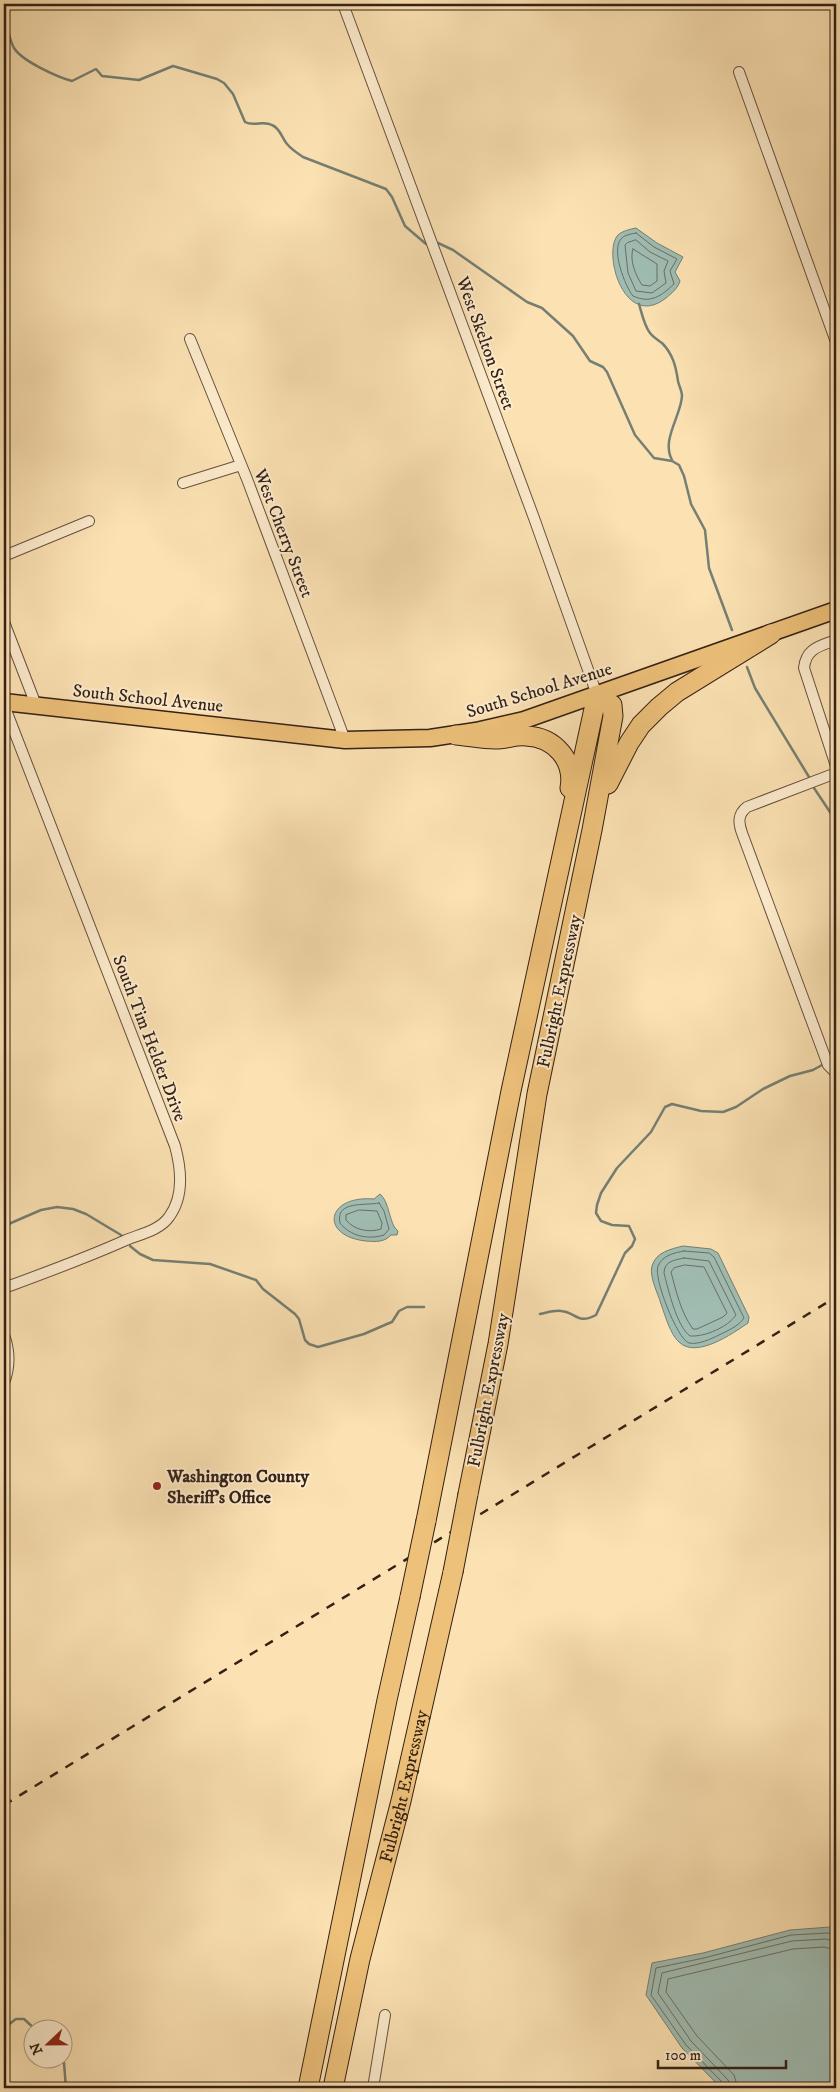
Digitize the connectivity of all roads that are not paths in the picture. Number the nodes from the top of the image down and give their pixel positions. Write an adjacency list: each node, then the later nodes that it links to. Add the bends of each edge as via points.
1 (343, 4): 13 (street, West Skelton Street)
2 (739, 72): 4 (street)
3 (190, 339): 5 (street, West Cherry Street)
4 (836, 342)
5 (241, 465): 6 (street); 17 (street, West Cherry Street)
6 (183, 483)
7 (89, 521): 8 (street)
8 (4, 556)
9 (836, 610): 11 (main road, South School Avenue)
10 (4, 622): 15 (street)
11 (771, 634): 13 (main road, South School Avenue); 20 (highway, via 677,692 648,717 613,771)
12 (836, 640): 18 (street, via 808,653 804,668)
13 (597, 695): 16 (main road, South School Avenue, via 515,722); 20 (highway, Fulbright Expressway, via 612,705 613,716); 21 (highway)
14 (4, 704): 15 (main road, South School Avenue); 23 (street, South Tim Helder Drive, via 175,1146 180,1174 177,1202 163,1224 81,1260)
15 (36, 705): 17 (main road, South School Avenue)
16 (456, 735): 17 (main road, South School Avenue, via 406,740); 21 (highway, via 487,739 534,737 549,742 565,757 571,784)
17 (345, 740)
18 (836, 766)
19 (836, 772): 22 (street, via 747,807 739,818 828,1065)
20 (592, 830): 30 (highway, Fulbright Expressway, bridge, via 537,1094 498,1344 453,1572 401,1801 360,1959)
21 (553, 892): 27 (highway, Fulbright Expressway, bridge)
22 (835, 1072)
23 (4, 1288)
24 (4, 1335): 25 (street, via 9,1358)
25 (4, 1383)
26 (385, 2014): 31 (street)
27 (318, 2042): 28 (highway); 29 (highway, Fulbright Expressway)
28 (302, 2088)
29 (308, 2088)
30 (333, 2088)
31 (373, 2088)

